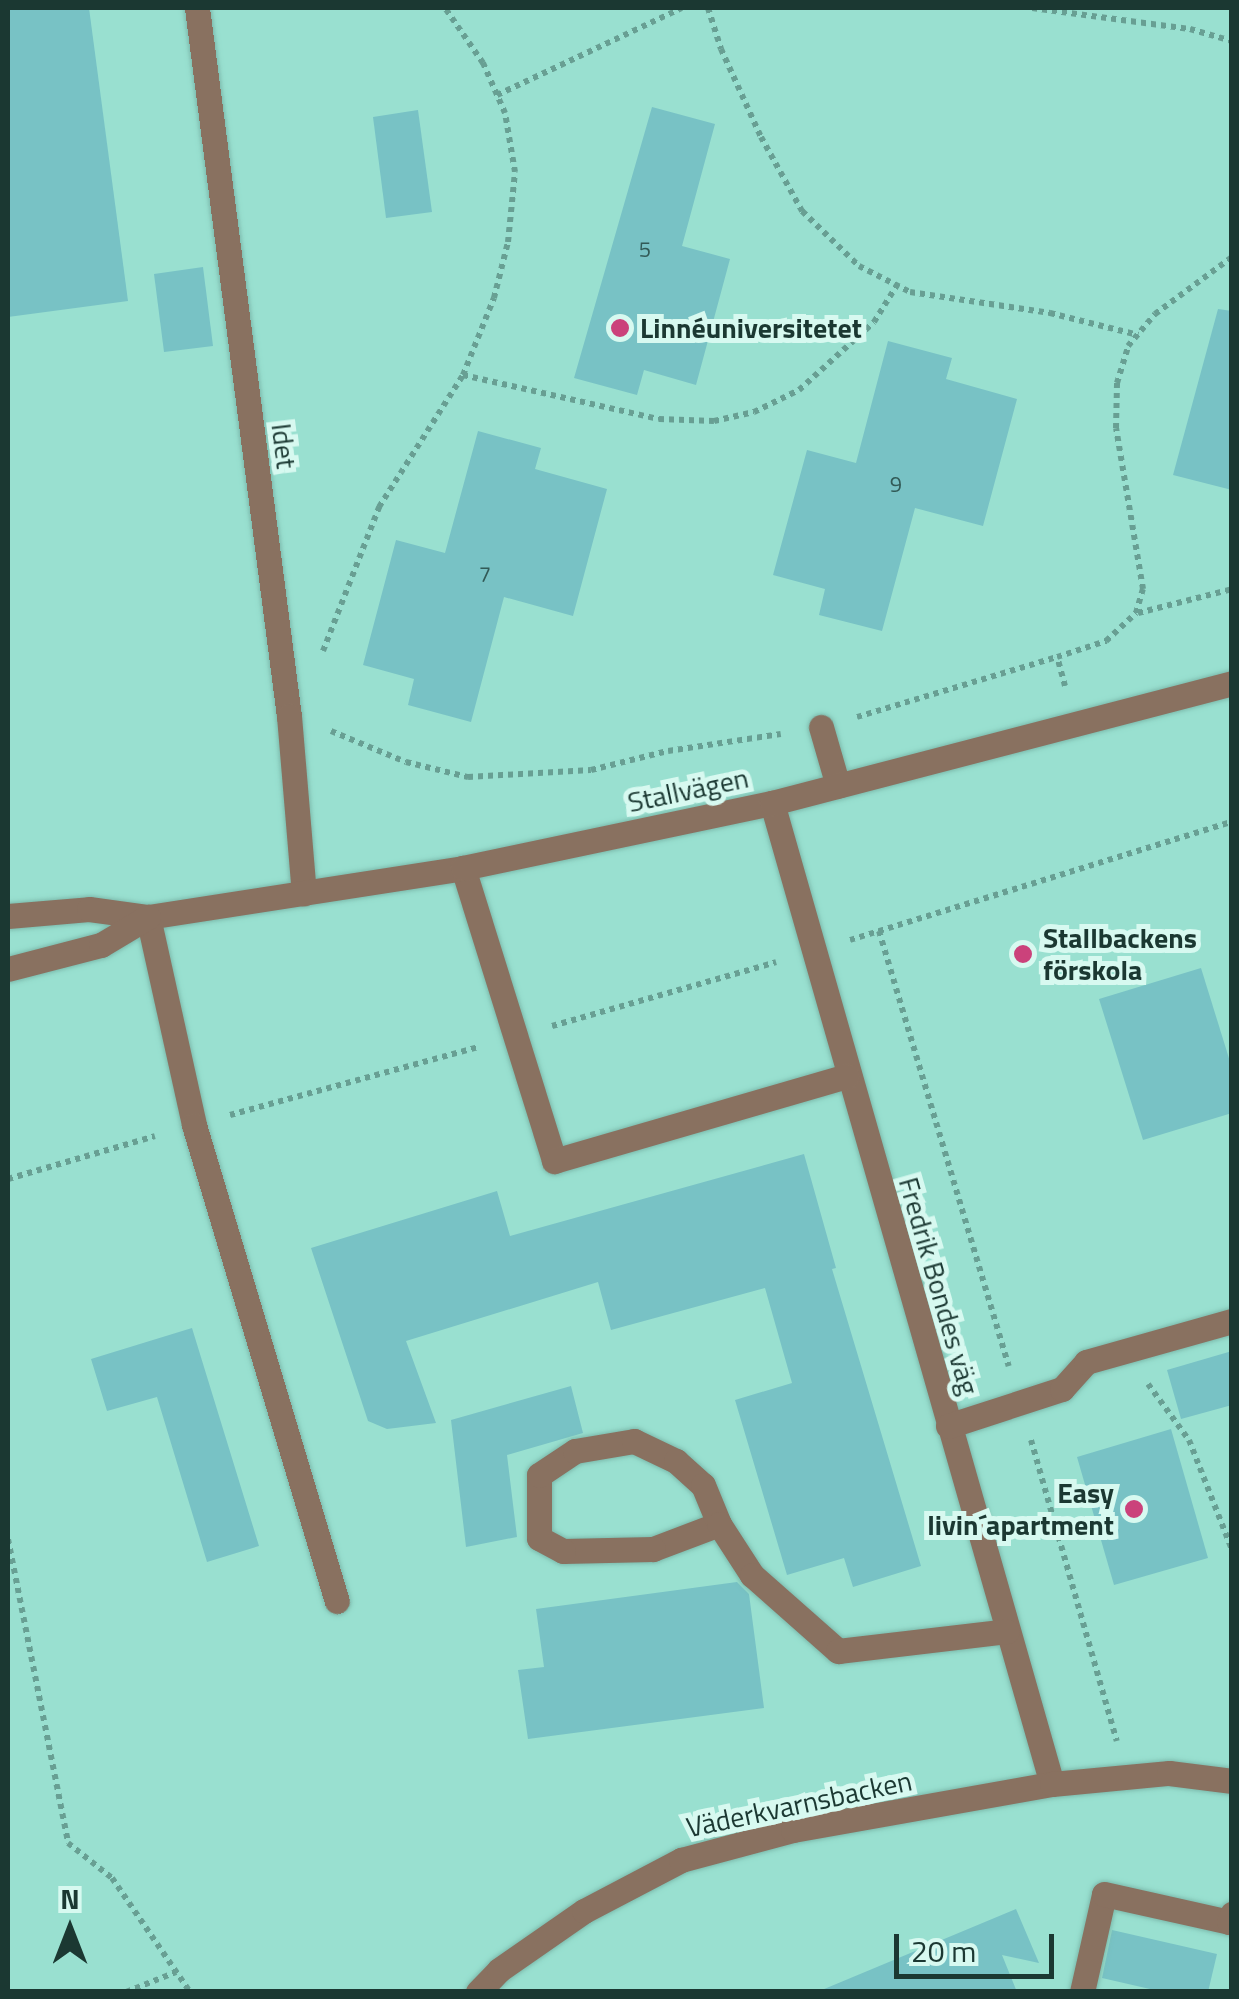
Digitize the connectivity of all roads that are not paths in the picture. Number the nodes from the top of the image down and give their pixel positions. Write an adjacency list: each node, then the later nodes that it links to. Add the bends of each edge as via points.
1 (197, 8): 7 (street, Idet, via 289,716)
2 (1232, 683): 4 (street, Stallvägen)
3 (822, 727): 4 (street)
4 (838, 786): 5 (street, Stallvägen)
5 (772, 803): 6 (street, Stallvägen); 11 (street, Fredrik Bondes väg)
6 (463, 868): 7 (street, Stallvägen); 11 (street, via 554,1162)
7 (304, 893): 9 (street, Stallvägen)
8 (8, 916): 9 (street, Stallvägen, via 89,909)
9 (148, 917): 10 (street, Stallvägen, via 101,945); 15 (street, via 194,1125)
10 (8, 969)
11 (847, 1076): 13 (street, Fredrik Bondes väg)
12 (1232, 1321): 13 (street, via 1086,1362 1062,1389)
13 (948, 1426): 16 (street, Fredrik Bondes väg)
14 (719, 1524): 14 (street, via 703,1485 676,1461 634,1441 575,1450 539,1476 539,1538 563,1551 653,1549); 16 (street, via 752,1575 838,1651)
15 (337, 1601)
16 (1007, 1631): 18 (street, Fredrik Bondes väg)
17 (1232, 1781): 18 (street, Väderkvarnsbacken, via 1168,1774)
18 (1052, 1784): 20 (street, Väderkvarnsbacken, via 793,1830 681,1860 584,1911)
19 (1232, 1914): 21 (street, via 1230,1922 1104,1894)
20 (478, 1992)
21 (1082, 1992)

